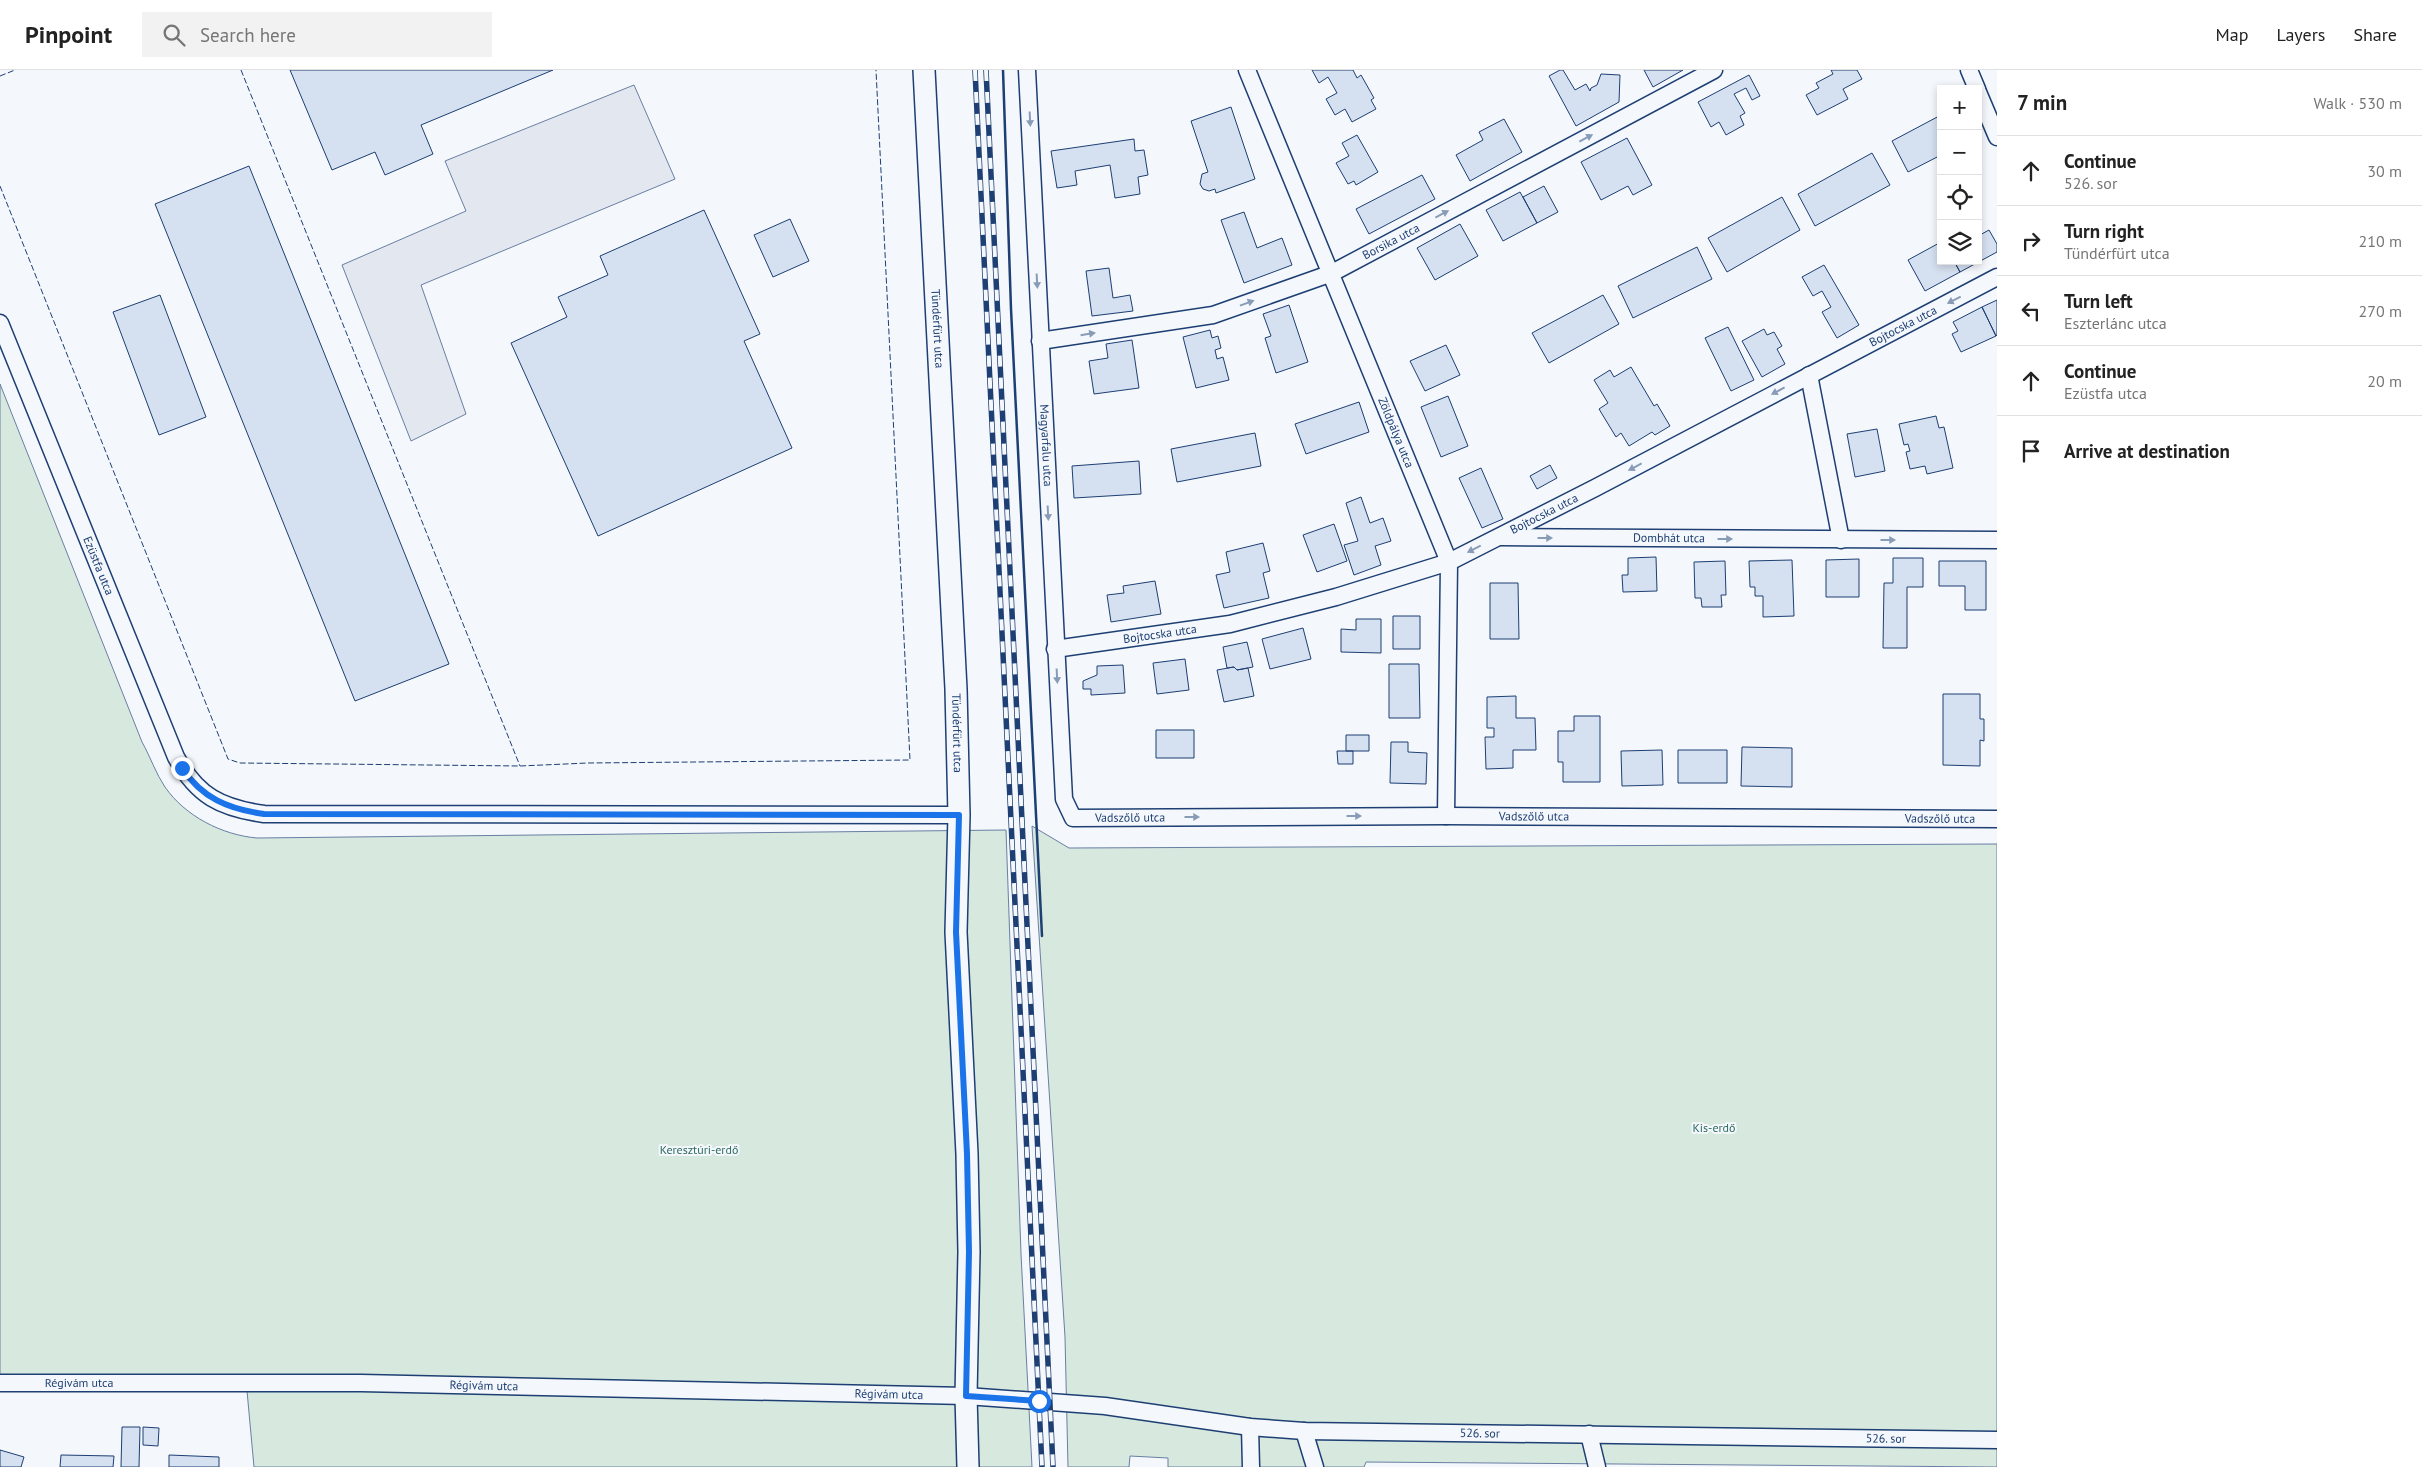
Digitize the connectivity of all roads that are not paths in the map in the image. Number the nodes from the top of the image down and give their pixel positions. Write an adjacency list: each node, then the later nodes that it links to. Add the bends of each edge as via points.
1 (924, 70): 19 (street, Tündérfürt utca, via 956,689)
2 (1027, 70): 12 (street, Magyarfalu utca, one-way to 12)
3 (1248, 70): 9 (street, Zöldpálya utca)
4 (1714, 70): 9 (street, Borsika utca, one-way to 4)
5 (1969, 70): 6 (street)
6 (1976, 85)
7 (1982, 100): 8 (street)
8 (1997, 137)
9 (1332, 272): 12 (street, Borsika utca, one-way to 9, via 1213,315); 17 (street, Zöldpálya utca)
10 (1997, 277): 13 (street, Bojtocska utca, one-way to 13)
11 (0, 323): 19 (street, Ezüstfa utca, via 176,757 188,777 213,800 264,814)
12 (1040, 341): 18 (street, Magyarfalu utca, one-way to 18)
13 (1809, 375): 14 (street, Bojtocska utca, one-way to 14); 15 (street)
14 (1496, 537): 15 (street, Dombhát utca, one-way to 15); 17 (street, Bojtocska utca, one-way to 17)
15 (1841, 540): 16 (street, Dombhát utca, one-way to 16)
16 (1997, 540)
17 (1449, 562): 18 (street, Bojtocska utca, via 1336,597 1230,624); 20 (street, Zöldpálya utca)
18 (1055, 650): 21 (street, Magyarfalu utca, one-way to 21, via 1064,799)
19 (959, 815): 24 (street, Tündérfürt utca, via 956,932 969,1252)
20 (1446, 816): 21 (street, Vadszőlő utca, one-way to 20); 22 (street, Vadszőlő utca)
21 (1073, 818)
22 (1997, 819)
23 (0, 1383): 24 (street, Régivám utca, via 361,1383)
24 (966, 1396): 25 (street, 526. sor, via 1105,1406); 29 (street, Tündérfürt utca)
25 (1250, 1427): 26 (street, 526. sor); 30 (street)
26 (1304, 1431): 27 (street, 526. sor); 31 (street)
27 (1589, 1434): 28 (street, 526. sor); 32 (street)
28 (1997, 1440)
29 (968, 1467)
30 (1251, 1467)
31 (1315, 1467)
32 (1597, 1467)

